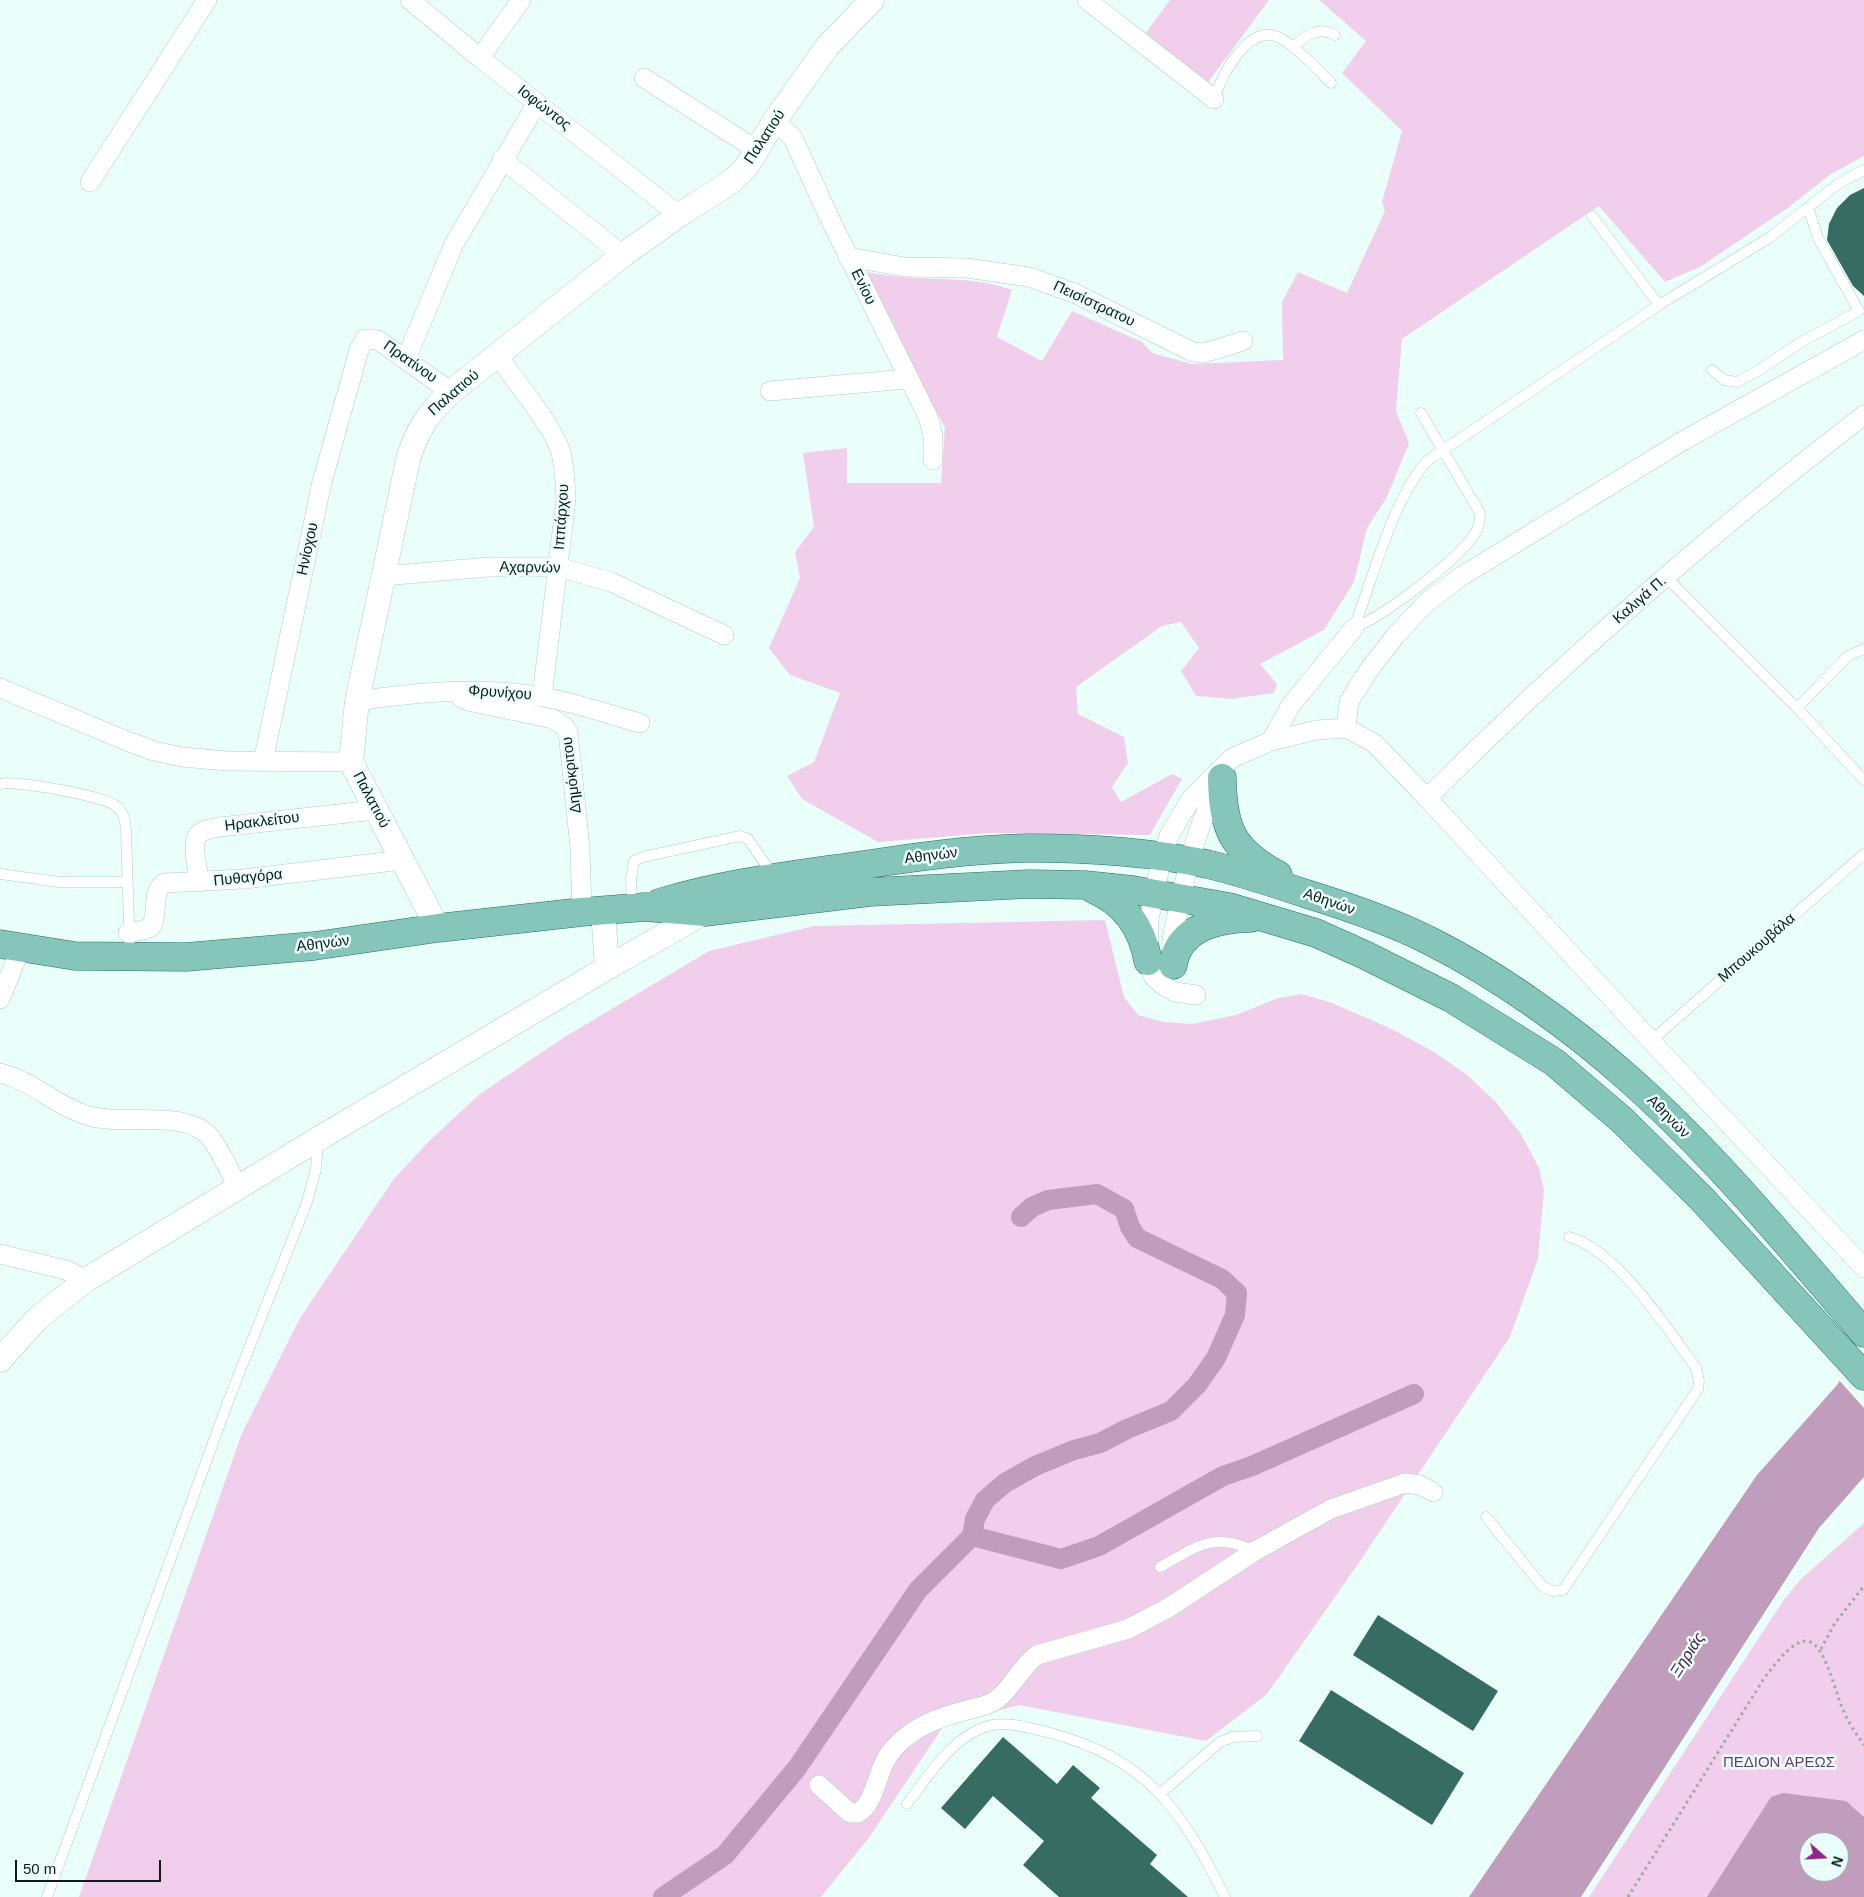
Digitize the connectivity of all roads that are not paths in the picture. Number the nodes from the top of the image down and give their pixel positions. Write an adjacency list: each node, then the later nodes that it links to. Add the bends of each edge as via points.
1 (207, 0): 17 (street)
2 (410, 0): 8 (street, Ιοφώντος)
3 (521, 0): 8 (street)
4 (872, 0): 13 (street, Παλατιού, via 827,47)
5 (1087, 0): 11 (street)
6 (1336, 34): 7 (lane, via 1324,30 1313,32)
7 (1293, 48): 10 (lane); 11 (lane, via 1270,35 1254,40 1243,47 1231,64)
8 (480, 58): 12 (street, Ιοφώντος)
9 (644, 78): 14 (street)
10 (1331, 82)
11 (1214, 98)
12 (537, 103): 15 (street); 19 (street, Ιοφώντος)
13 (775, 120): 14 (street, Παλατιού); 22 (street, Ενίου, via 793,138)
14 (757, 150): 19 (street, Παλατιού, via 731,182)
15 (502, 159): 21 (street); 28 (street, via 451,248)
16 (1864, 170): 18 (lane, via 1838,184)
17 (90, 182)
18 (1808, 207): 23 (lane, via 1769,238); 29 (lane, via 1818,238 1858,310 1737,382 1724,380)
19 (679, 216): 21 (street, Παλατιού)
20 (1592, 216): 23 (lane)
21 (623, 255): 27 (street, Παλατιού)
22 (848, 258): 26 (street, Πεισίστρατου, via 905,267 967,268 1029,277 1074,293 1193,352 1204,353); 30 (street, Ενίου)
23 (1659, 305): 35 (lane)
24 (365, 339): 28 (street, Πρατίνου, via 378,340); 51 (street, Ηνίοχου, via 356,358 328,456)
25 (1864, 340): 49 (street, via 1681,442 1455,581 1428,602 1368,671 1349,702)
26 (1243, 341)
27 (498, 356): 32 (street, Παλατιού); 37 (street, Ιππάρχου, via 555,437 561,452 566,499)
28 (406, 358): 32 (street, Πρατίνου)
29 (1712, 370)
30 (907, 379): 31 (street); 36 (street, Ενίου, via 928,417 933,436)
31 (770, 390)
32 (451, 392): 38 (street, Παλατιού, via 424,420 413,443)
33 (1421, 413): 35 (lane)
34 (1864, 416): 39 (street, Καλιγά Π.)
35 (1442, 449): 40 (lane, via 1415,474 1399,506); 40 (lane, via 1480,513 1478,528 1467,544 1424,581 1371,621)
36 (933, 460)
37 (558, 567): 38 (street, Αχαρνών, via 489,567); 41 (street, Αχαρνών, via 611,582); 45 (street, Ιππάρχου)
38 (383, 576): 46 (street, Παλατιού)
39 (1666, 577): 47 (lane); 56 (street, Καλιγά Π., via 1542,687)
40 (1354, 628): 50 (street, via 1291,705)
41 (724, 635)
42 (1864, 649): 47 (lane, via 1848,656)
43 (0, 688): 51 (street, via 154,751 200,759)
44 (458, 690): 45 (street, Φρυνίχου); 46 (street, Φρυνίχου); 72 (street, Δημόκριτου, via 461,698 468,701 553,719 568,732 580,848)
45 (542, 697): 48 (street, Φρυνίχου)
46 (357, 701): 52 (street, Παλατιού)
47 (1797, 708): 54 (lane)
48 (640, 723)
49 (1346, 728): 50 (street, via 1317,730); 56 (street, via 1374,743)
50 (1270, 741): 53 (street)
51 (263, 762): 52 (street)
52 (351, 762): 57 (street, Παλατιού)
53 (1227, 768): 59 (street, via 1192,798 1169,836); 61 (street, via 1197,830); 68 (main road, via 1223,803 1231,835 1246,854)
54 (1864, 780)
55 (0, 784): 64 (lane, via 85,794 118,807 124,816 126,830)
56 (1427, 798): 80 (street)
57 (375, 810): 60 (street, Παλατιού); 65 (street, Ηρακλείτου, via 204,831 195,841)
58 (1864, 854): 80 (lane, Μπουκουβάλα)
59 (1162, 857): 61 (main road, Αθηνών); 63 (main road, Αθηνών, via 1040,848 982,850); 67 (street)
60 (402, 860): 65 (street, Πυθαγόρα); 74 (street, Παλατιού)
61 (1190, 861): 68 (main road, Αθηνών, via 1254,876); 69 (street)
62 (0, 874): 64 (lane, via 59,882)
63 (774, 878): 70 (main road, Αθηνών); 71 (lane, via 748,840 740,836 644,857 634,861 632,869)
64 (127, 882): 75 (lane)
65 (200, 882): 75 (street, Πυθαγόρα, via 160,886 151,927)
66 (1085, 885): 67 (main road, Αθηνών); 70 (main road, Αθηνών, via 982,886); 77 (main road, via 1118,903 1130,915)
67 (1154, 893): 69 (main road, Αθηνών); 77 (street, via 1149,918)
68 (1304, 893): 88 (main road, Αθηνών, via 1392,924 1443,948 1579,1038 1628,1078 1720,1170)
69 (1181, 898): 73 (main road, Αθηνών); 77 (street, via 1172,940)
70 (703, 901): 71 (main road, Αθηνών); 78 (street)
71 (639, 908): 72 (main road, Αθηνών)
72 (593, 912): 74 (main road, Αθηνών); 78 (street)
73 (1279, 920): 77 (main road, via 1242,918 1202,928 1182,941); 90 (main road, Αθηνών, via 1365,955 1452,998 1554,1062 1622,1120 1695,1192)
74 (438, 928): 75 (main road, Αθηνών, via 314,946 186,957)
75 (129, 945): 76 (main road, Αθηνών, via 75,956)
76 (10, 946): 79 (street)
77 (1160, 963)
78 (607, 968): 82 (street)
79 (0, 999)
80 (1651, 1041): 86 (street)
81 (0, 1073): 83 (street, via 39,1088 57,1102 90,1116 182,1123 198,1129 210,1137)
82 (318, 1139): 83 (street); 99 (lane, via 316,1170 307,1202 229,1399)
83 (239, 1188): 87 (street)
84 (1568, 1237): 92 (lane, via 1581,1240 1629,1280 1696,1368 1698,1389 1563,1590 1552,1591 1543,1587)
85 (0, 1254): 87 (street, via 66,1270)
86 (1864, 1268)
87 (86, 1280): 89 (street, via 38,1318)
88 (1859, 1327)
89 (0, 1360)
90 (1864, 1376)
91 (1433, 1492): 93 (street, via 1415,1483 1405,1483 1331,1509)
92 (1486, 1517)
93 (1255, 1551): 94 (lane, via 1240,1544 1215,1540); 96 (street, via 1168,1608 1128,1629 1037,1655 1028,1661 995,1702 940,1717 916,1729 885,1758 869,1803 858,1813 850,1812)
94 (1160, 1567)
95 (1257, 1736): 97 (lane, via 1233,1737 1220,1742)
96 (819, 1785)
97 (1161, 1793): 98 (lane, via 1139,1774 1102,1752 1058,1735 1000,1724 981,1728 962,1740 931,1772); 100 (lane, via 1188,1828)
98 (907, 1804)
99 (47, 1897)
100 (1225, 1897)

